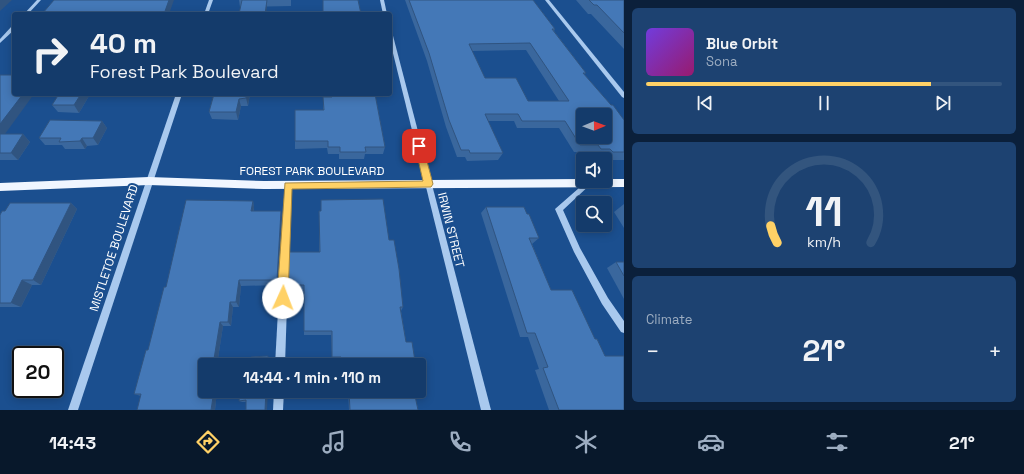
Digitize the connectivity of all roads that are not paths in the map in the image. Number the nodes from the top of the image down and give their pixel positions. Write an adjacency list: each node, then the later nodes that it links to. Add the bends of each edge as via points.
1 (39, 0): 5 (street)
2 (211, 0): 6 (street)
3 (382, 0): 7 (street)
4 (547, 0): 11 (street)
5 (28, 12)
6 (207, 12)
7 (385, 12)
8 (12, 29): 10 (street)
9 (392, 40): 17 (street, IRWIN STREET)
10 (0, 42)
11 (623, 94)
12 (178, 96): 13 (street, MISTLETOE BOULEVARD)
13 (150, 181): 18 (main road, FOREST PARK BOULEVARD); 19 (main road, FOREST PARK BOULEVARD); 24 (street, MISTLETOE BOULEVARD)
14 (576, 182): 17 (main road, FOREST PARK BOULEVARD)
15 (612, 183): 16 (main road, FOREST PARK BOULEVARD)
16 (624, 183)
17 (428, 184): 18 (main road, FOREST PARK BOULEVARD); 26 (street, IRWIN STREET)
18 (288, 185): 22 (street)
19 (0, 187)
20 (583, 188): 21 (street, via 559,209 577,250 605,301)
21 (624, 328)
22 (280, 358)
23 (279, 398): 25 (street)
24 (73, 410)
25 (278, 410)
26 (486, 410)

